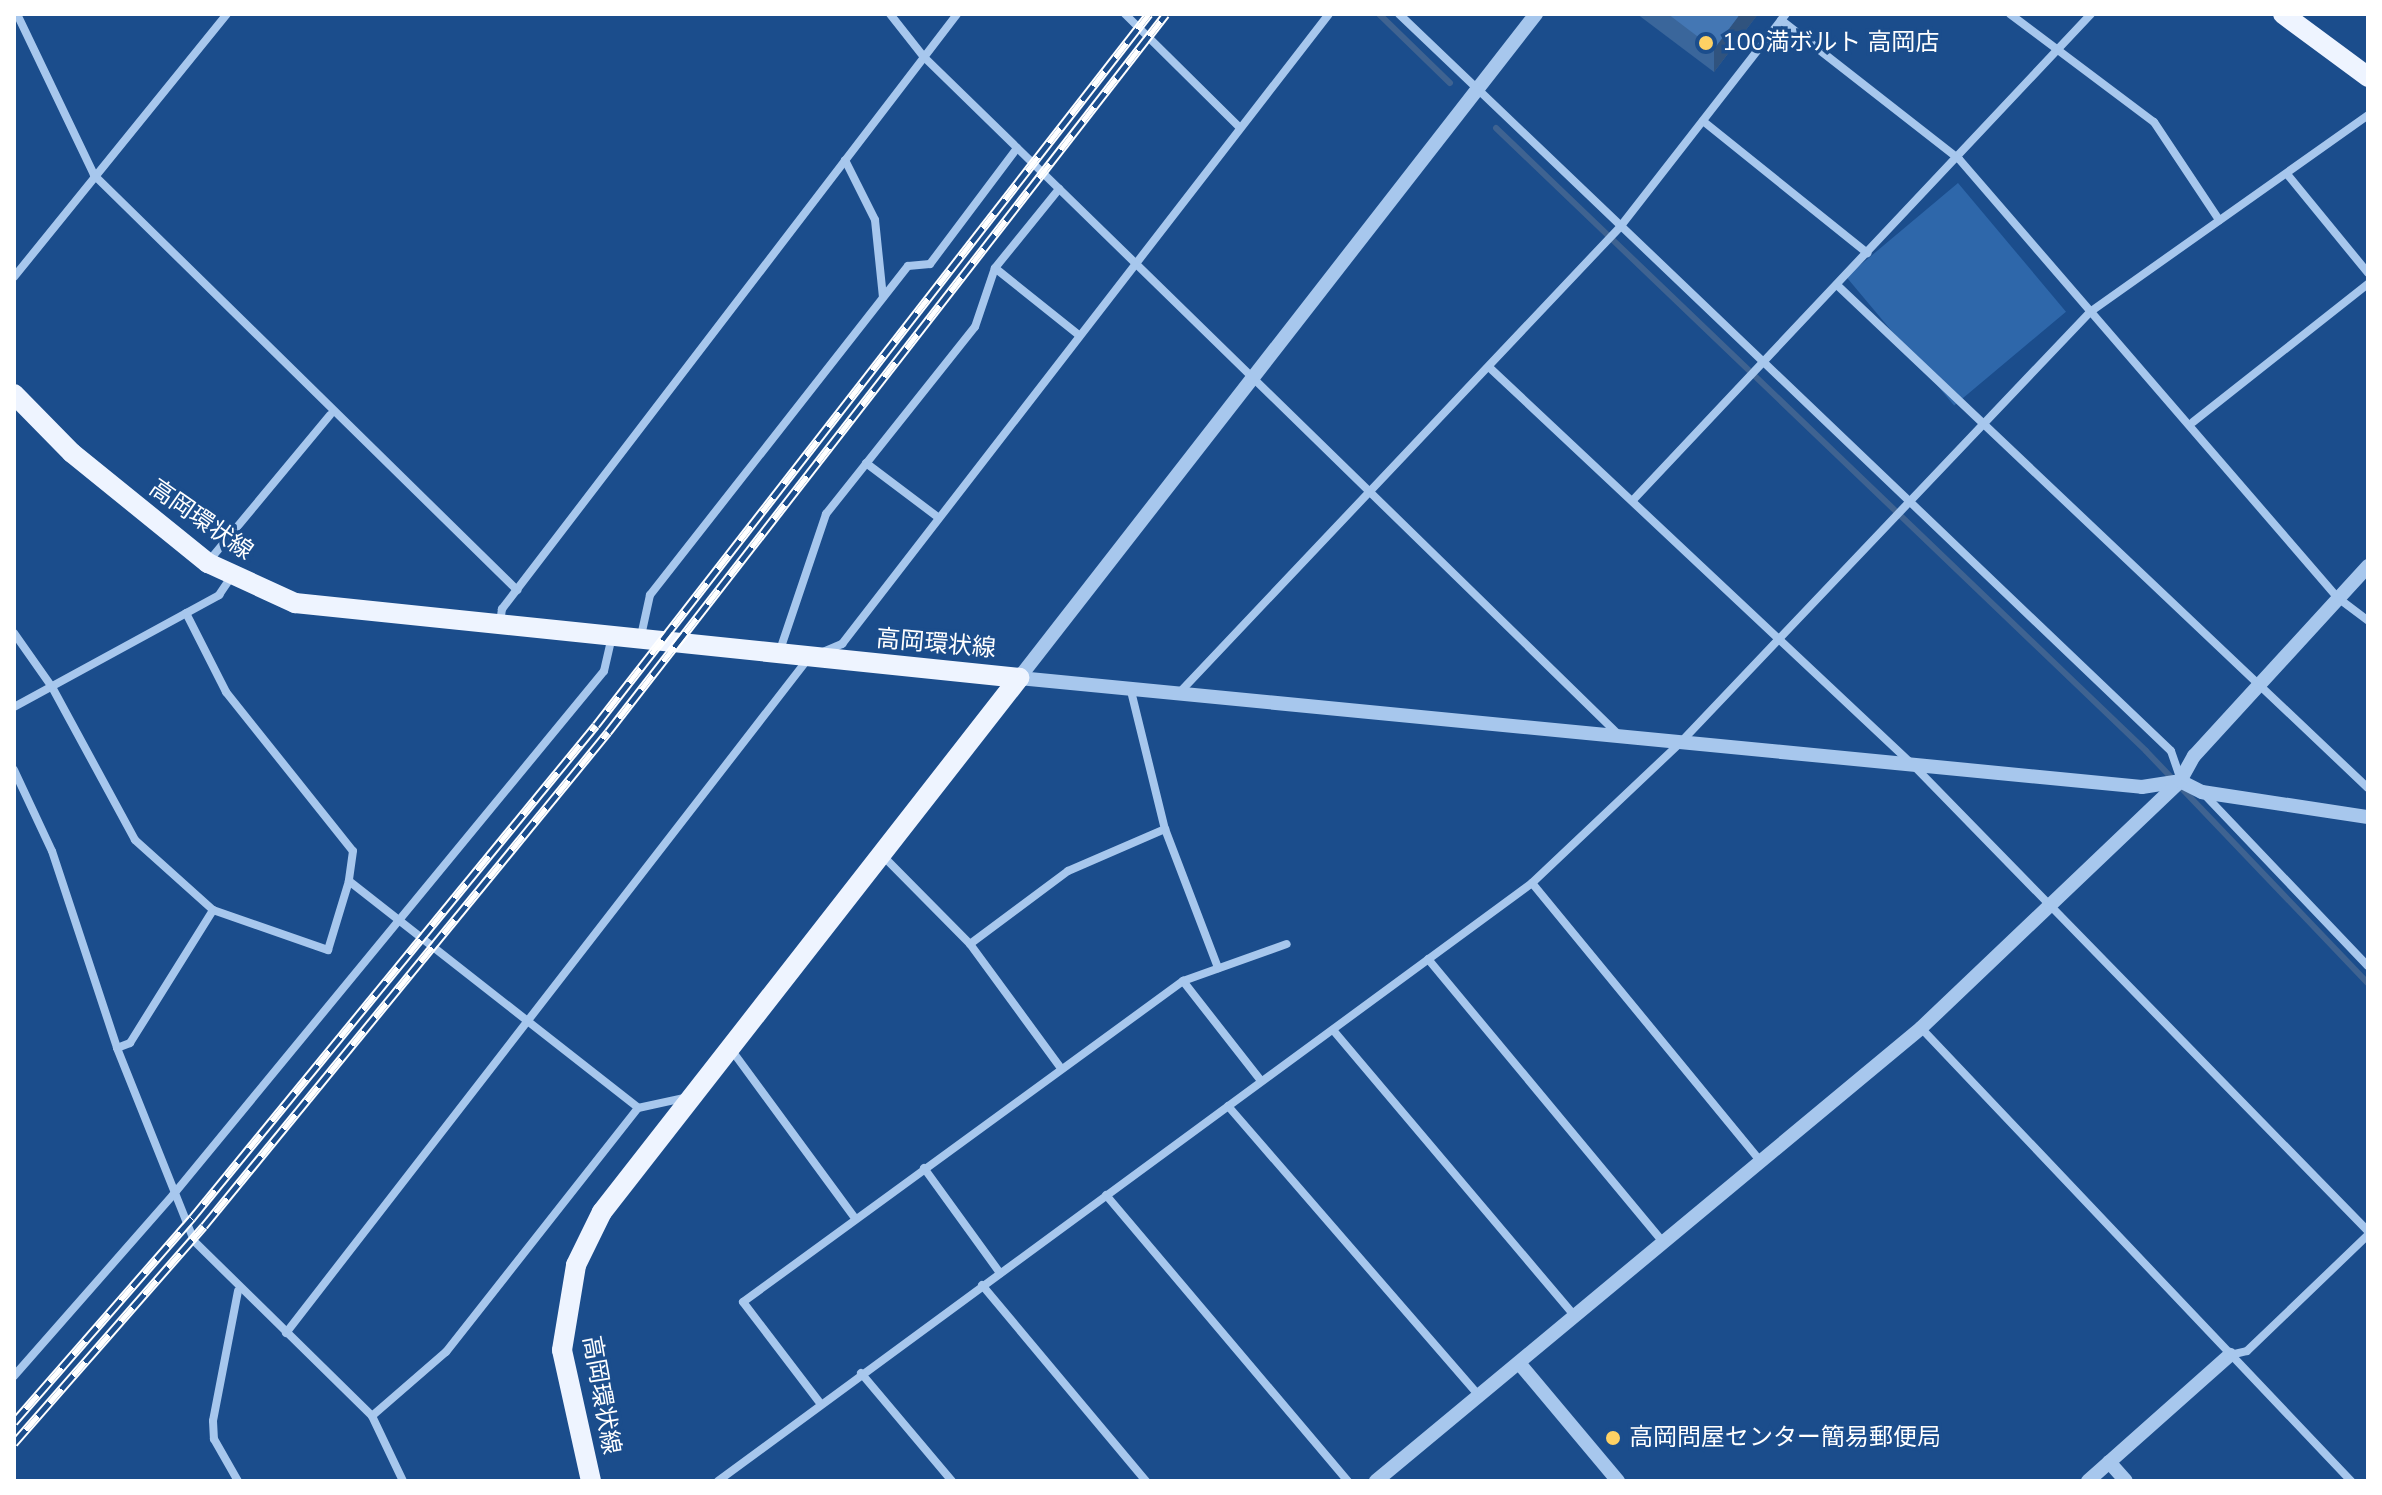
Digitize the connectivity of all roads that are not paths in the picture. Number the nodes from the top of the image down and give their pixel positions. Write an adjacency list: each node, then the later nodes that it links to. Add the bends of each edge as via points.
1 (17, 14): 24 (street)
2 (227, 14): 24 (street)
3 (890, 14): 14 (street)
4 (957, 14): 14 (street)
5 (1125, 14): 19 (street)
6 (1329, 14): 19 (street)
7 (1399, 14): 16 (street)
8 (1536, 14): 16 (street)
9 (2010, 14): 13 (street)
10 (2091, 14): 13 (street)
11 (2283, 14): 15 (main road)
12 (1784, 17): 18 (street); 21 (street)
13 (2061, 53): 21 (street); 26 (street, via 2154,122)
14 (924, 57): 20 (street); 22 (street)
15 (2368, 77)
16 (1478, 88): 27 (street); 40 (street)
17 (2368, 115): 23 (street)
18 (1703, 121): 27 (street); 28 (street)
19 (1239, 127): 29 (street)
20 (1017, 148): 25 (street); 35 (street, via 930,264 908,266)
21 (1959, 159): 28 (street); 36 (street)
22 (845, 160): 35 (street, via 875,220); 53 (street)
23 (2287, 174): 26 (street); 31 (street)
24 (94, 175): 32 (street); 42 (street)
25 (1059, 189): 29 (street); 30 (street)
26 (2219, 220): 36 (street)
27 (1622, 225): 38 (street); 39 (street)
28 (1867, 253): 34 (street)
29 (1135, 263): 37 (street); 40 (street)
30 (995, 268): 37 (street); 45 (street, via 975,327)
31 (2368, 273)
32 (14, 277)
33 (2368, 284): 44 (street)
34 (1837, 285): 38 (street); 43 (street)
35 (883, 297): 61 (street, via 650,595)
36 (2090, 312): 43 (street); 44 (street)
37 (1079, 335): 49 (street)
38 (1765, 362): 47 (street); 48 (street)
39 (1491, 369): 46 (street); 47 (street)
40 (1255, 380): 46 (street); 64 (street)
41 (14, 394): 50 (main road, 高岡環状線, via 72,453)
42 (330, 415): 50 (street); 53 (street)
43 (1981, 421): 48 (street); 65 (street)
44 (2193, 422): 54 (street)
45 (866, 463): 49 (street); 62 (street, via 826,514)
46 (1369, 493): 68 (street); 70 (street)
47 (1634, 499): 59 (street)
48 (1908, 501): 59 (street); 74 (street, via 2171,751)
49 (939, 518): 63 (street, via 842,644)
50 (208, 563): 52 (main road, 高岡環状線)
51 (2368, 566): 54 (street)
52 (231, 577): 55 (street, via 219,595); 57 (main road, 高岡環状線, via 295,603)
53 (517, 590): 57 (street)
54 (2338, 598): 56 (street); 65 (street)
55 (186, 613): 67 (street); 81 (street, via 226,692 353,851)
56 (2368, 621)
57 (500, 624): 60 (main road, 高岡環状線)
58 (14, 633): 67 (street)
59 (1775, 636): 71 (street); 72 (street)
60 (612, 637): 61 (main road, 高岡環状線); 85 (street, via 604,671)
61 (640, 640): 62 (main road, 高岡環状線)
62 (778, 655): 63 (main road, 高岡環状線)
63 (808, 658): 64 (main road, 高岡環状線); 92 (street)
64 (1019, 678): 66 (street); 80 (main road, 高岡環状線)
65 (2259, 685): 74 (street); 75 (street)
66 (1130, 686): 68 (street); 79 (street)
67 (52, 687): 69 (street); 84 (street, via 135,840)
68 (1179, 693): 70 (street)
69 (14, 707)
70 (1622, 738): 71 (street)
71 (1680, 743): 72 (street); 82 (street)
72 (1914, 766): 76 (street); 83 (street)
73 (14, 770): 95 (street, via 52,851)
74 (2179, 782): 76 (street); 77 (street)
75 (2368, 788)
76 (2163, 789): 83 (street)
77 (2202, 792): 78 (street); 89 (street)
78 (2368, 817)
79 (1165, 829): 86 (street, via 1068,871); 90 (street)
80 (884, 857): 86 (street); 96 (main road, 高岡環状線)
81 (349, 881): 84 (street, via 328,950); 85 (street)
82 (1532, 883): 88 (street); 102 (street)
83 (2052, 901): 93 (street); 107 (street)
84 (213, 910): 95 (street, via 130,1043)
85 (401, 918): 92 (street); 104 (street)
86 (970, 944): 97 (street)
87 (1287, 944): 90 (street)
88 (1428, 959): 94 (street); 108 (street)
89 (2368, 966)
90 (1218, 968): 91 (street)
91 (1183, 981): 97 (street); 98 (street)
92 (528, 1021): 101 (street); 113 (street)
93 (1921, 1028): 102 (street); 114 (street)
94 (1333, 1030): 98 (street); 112 (street)
95 (117, 1048): 104 (street)
96 (733, 1052): 99 (main road, 高岡環状線); 106 (street)
97 (1060, 1067): 103 (street)
98 (1261, 1081): 100 (street)
99 (696, 1095): 101 (street); 125 (main road, 高岡環状線, via 602,1212 568,1293 562,1350)
100 (1228, 1106): 105 (street); 118 (street)
101 (638, 1108): 120 (street, via 446,1352)
102 (1761, 1162): 108 (street)
103 (924, 1168): 106 (street); 109 (street)
104 (173, 1195): 111 (street, via 194,1241); 117 (street)
105 (1106, 1195): 109 (street); 128 (street)
106 (855, 1218): 119 (street, via 743,1302)
107 (2368, 1233): 114 (street, via 2247,1351)
108 (1664, 1243): 112 (street)
109 (1000, 1273): 110 (street)
110 (982, 1285): 116 (street); 127 (street)
111 (238, 1291): 113 (street); 123 (street, via 213,1421 214,1439)
112 (1575, 1317): 115 (street)
113 (286, 1333): 120 (street)
114 (2230, 1355): 121 (street); 133 (street)
115 (1519, 1363): 118 (street); 130 (street)
116 (861, 1373): 119 (street); 126 (street)
117 (14, 1376)
118 (1478, 1395): 129 (street)
119 (820, 1403): 122 (street)
120 (372, 1416): 124 (street)
121 (2109, 1462): 131 (street); 132 (street)
122 (724, 1479)
123 (238, 1481)
124 (403, 1481)
125 (591, 1481)
126 (952, 1481)
127 (1146, 1481)
128 (1348, 1481)
129 (1376, 1481)
130 (1618, 1481)
131 (2088, 1481)
132 (2126, 1481)
133 (2351, 1481)

